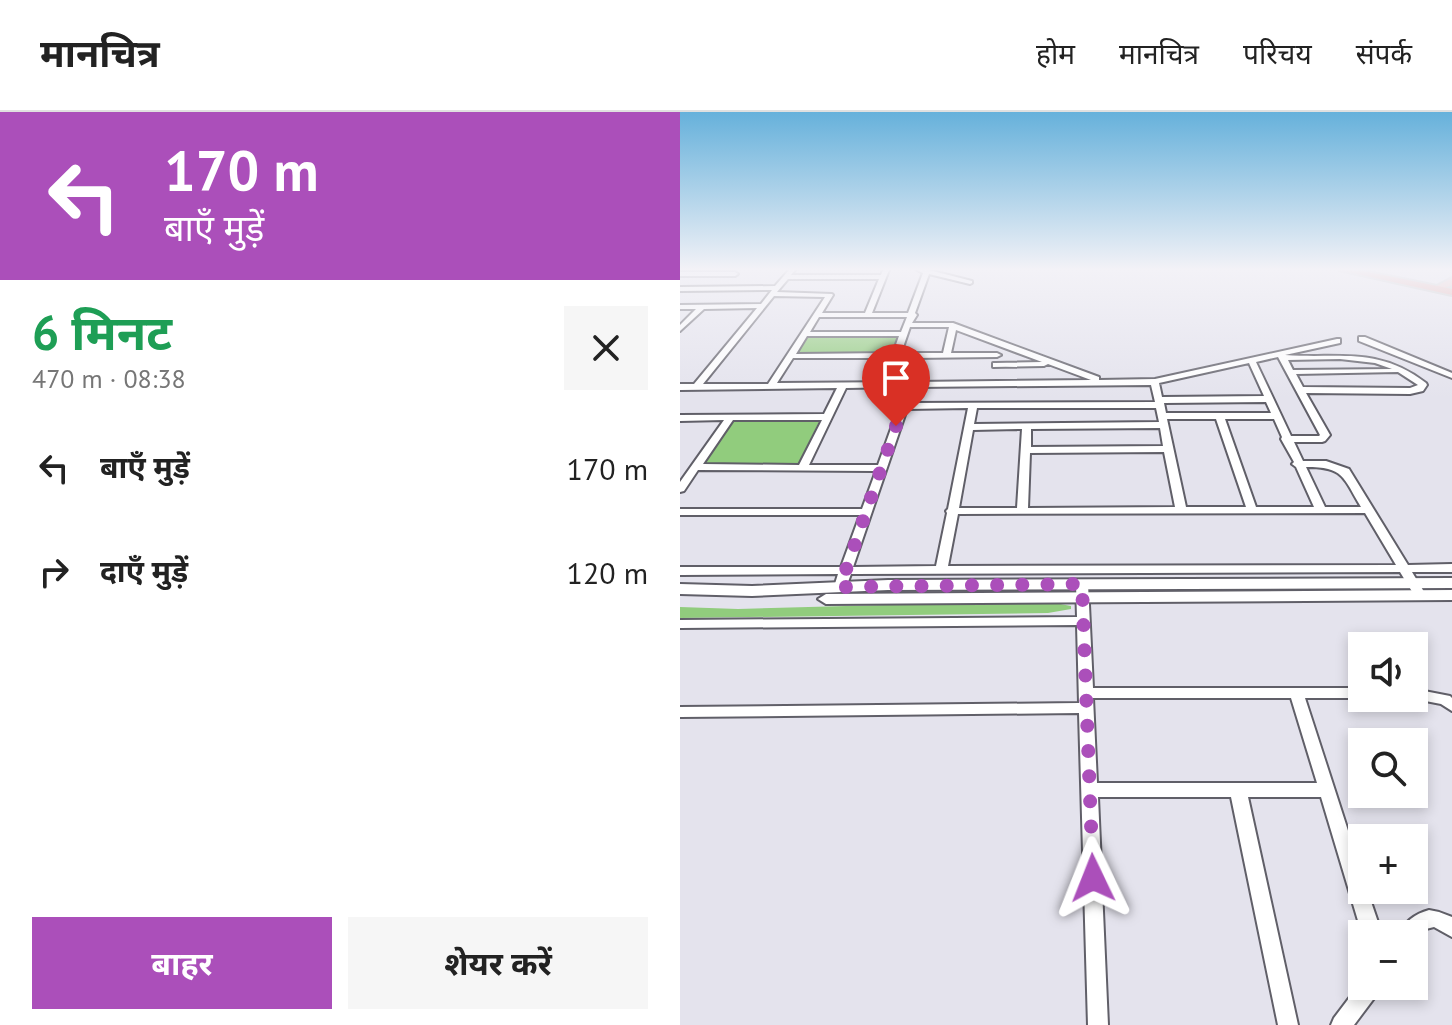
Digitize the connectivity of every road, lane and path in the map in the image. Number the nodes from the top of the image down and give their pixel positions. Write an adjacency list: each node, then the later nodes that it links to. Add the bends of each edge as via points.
1 (696, 313): 7 (street)
2 (758, 313): 30 (street)
3 (817, 315): 4 (street); 9 (street)
4 (868, 315): 5 (street)
5 (913, 315): 8 (street)
6 (953, 327): 8 (street); 12 (street); 16 (street)
7 (680, 329)
8 (907, 329): 9 (street); 14 (street)
9 (805, 334): 13 (street)
10 (1362, 339): 23 (street)
11 (1337, 341): 17 (street)
12 (998, 345): 18 (street); 20 (street)
13 (790, 356): 14 (street); 31 (street)
14 (896, 356): 15 (street)
15 (908, 356): 16 (street); 28 (street, via 905,370)
16 (946, 356): 18 (street)
17 (1282, 356): 19 (street); 21 (street, via 1368,357); 22 (street)
18 (996, 360): 20 (street); 24 (street)
19 (1251, 360): 27 (street); 34 (street)
20 (1053, 364): 26 (street)
21 (1401, 371): 22 (street); 33 (street, via 1418,380 1420,389)
22 (1291, 372): 33 (street)
23 (1452, 376)
24 (993, 382): 25 (street); 28 (street)
25 (1040, 382): 26 (street); 36 (street)
26 (1104, 382): 27 (street)
27 (1155, 382): 38 (street)
28 (911, 384): 29 (street); 37 (street)
29 (843, 385): 31 (street); 42 (street)
30 (697, 386): 31 (street); 32 (street)
31 (771, 386)
32 (680, 387)
33 (1300, 390): 46 (street, via 1325,437)
34 (1268, 399): 38 (street); 40 (street)
35 (973, 405): 36 (street); 37 (street); 45 (street)
36 (1039, 405): 38 (street)
37 (903, 406): 52 (street)
38 (1161, 411): 39 (street); 44 (street); 47 (street)
39 (1220, 416): 40 (street); 55 (street)
40 (1276, 416): 46 (street)
41 (731, 417): 42 (street); 43 (street); 50 (street)
42 (828, 417): 51 (street)
43 (680, 418)
44 (1027, 426): 45 (street); 48 (street)
45 (969, 427): 58 (street)
46 (1286, 439): 49 (street)
47 (1169, 449): 48 (street); 54 (street)
48 (1026, 450): 59 (street)
49 (1297, 464): 56 (street); 57 (street, via 1338,466)
50 (695, 467): 51 (street); 53 (street)
51 (803, 467): 52 (street)
52 (881, 468): 61 (street)
53 (680, 489)
54 (1181, 510): 55 (street); 59 (street)
55 (1252, 510): 56 (street)
56 (1321, 510): 57 (street)
57 (1369, 510): 63 (street)
58 (951, 511): 59 (street); 62 (street)
59 (1022, 511)
60 (680, 512): 61 (street)
61 (866, 512): 66 (street)
62 (942, 568): 63 (street); 66 (street)
63 (1404, 568): 64 (street); 70 (street)
64 (1452, 568)
65 (680, 571): 66 (street)
66 (843, 579): 68 (street, via 752,591); 71 (street)
67 (1452, 583): 70 (street)
68 (680, 589)
69 (1082, 590): 70 (street); 71 (street); 74 (street)
70 (1417, 590): 72 (street)
71 (869, 591): 73 (street, via 746,601)
72 (1452, 595)
73 (680, 600)
74 (1082, 621): 75 (street); 79 (street)
75 (680, 624)
76 (1296, 692): 77 (street); 79 (street); 84 (street)
77 (1348, 693)
78 (1428, 697): 80 (street)
79 (1086, 701): 81 (street); 82 (street)
80 (1452, 706)
81 (680, 712)
82 (1090, 790): 83 (street); 89 (street)
83 (1238, 790): 84 (street); 90 (street)
84 (1326, 790): 85 (street)
85 (1368, 920)
86 (1419, 920): 87 (street, via 1429,916)
87 (1452, 928)
88 (1360, 1000): 91 (street)
89 (1098, 1025)
90 (1288, 1025)
91 (1341, 1025)

